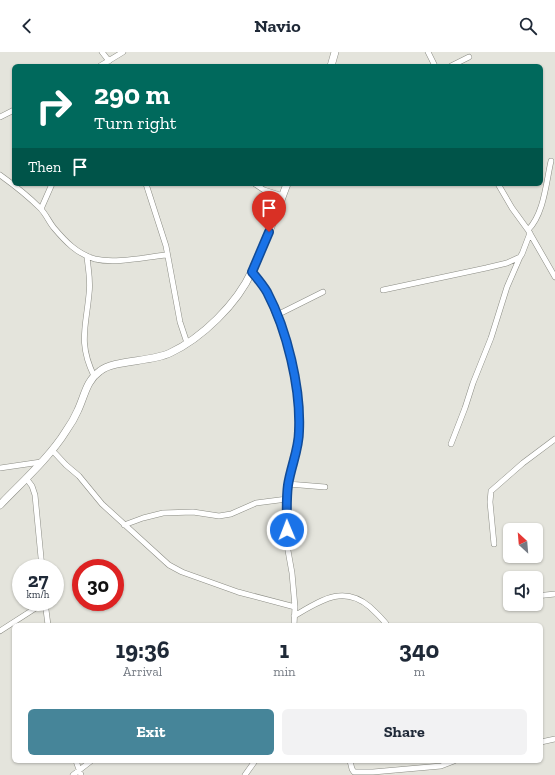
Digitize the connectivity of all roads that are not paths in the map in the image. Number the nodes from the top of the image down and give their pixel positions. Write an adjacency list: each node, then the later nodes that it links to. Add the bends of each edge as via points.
1 (102, 52): 6 (street)
2 (123, 52): 6 (street)
3 (335, 52): 8 (main road)
4 (428, 52): 9 (street)
5 (469, 57): 10 (street)
6 (109, 61): 7 (street)
7 (104, 64)
8 (332, 64)
9 (434, 64)
10 (455, 64)
11 (12, 111): 12 (street)
12 (0, 117)
13 (551, 161): 24 (street, via 536,221)
14 (0, 175): 15 (street)
15 (12, 183)
16 (15, 186): 23 (street)
17 (51, 186): 23 (street)
18 (147, 186): 25 (street)
19 (258, 186): 22 (street)
20 (286, 186): 22 (main road)
21 (499, 186): 24 (street)
22 (283, 196): 28 (main road)
23 (41, 209): 26 (street, via 54,228 73,248)
24 (529, 231): 27 (street); 29 (street)
25 (167, 255): 26 (street, via 121,260); 33 (street, via 180,322)
26 (87, 256): 34 (street, via 90,286 84,342 88,363)
27 (520, 257): 30 (street, via 486,268); 36 (street)
28 (252, 272): 32 (street, via 266,291); 33 (main road, via 234,300)
29 (555, 277)
30 (382, 290)
31 (323, 292): 32 (street)
32 (277, 315): 41 (street, via 294,367 299,410 300,432)
33 (188, 343): 34 (main road, via 158,358 101,369)
34 (94, 376): 37 (main road, via 89,381 66,432)
35 (555, 439): 46 (street, via 490,491)
36 (451, 444)
37 (52, 450): 38 (main road); 45 (street)
38 (41, 462): 39 (street); 40 (main road)
39 (0, 468)
40 (26, 478): 44 (main road); 47 (street, via 35,495)
41 (288, 484): 42 (street); 43 (street)
42 (325, 487)
43 (287, 499): 45 (street, via 256,503 231,514 219,516 193,512 163,513); 50 (street, via 288,545)
44 (0, 506)
45 (124, 525): 50 (street, via 169,565 182,572 238,592)
46 (494, 544)
47 (41, 559)
48 (555, 594): 49 (street)
49 (543, 595)
50 (295, 607): 53 (street)
51 (30, 611): 57 (street)
52 (46, 611): 54 (street)
53 (294, 616): 55 (street); 56 (street, via 327,598 344,595 361,600)
54 (48, 623)
55 (294, 623)
56 (386, 623)
57 (0, 631)
58 (555, 739): 59 (street)
59 (543, 742)
60 (90, 763): 64 (street)
61 (254, 763): 66 (street)
62 (350, 763): 63 (street, via 354,772 441,766)
63 (449, 763)
64 (80, 772): 65 (street)
65 (73, 775)
66 (245, 775)

